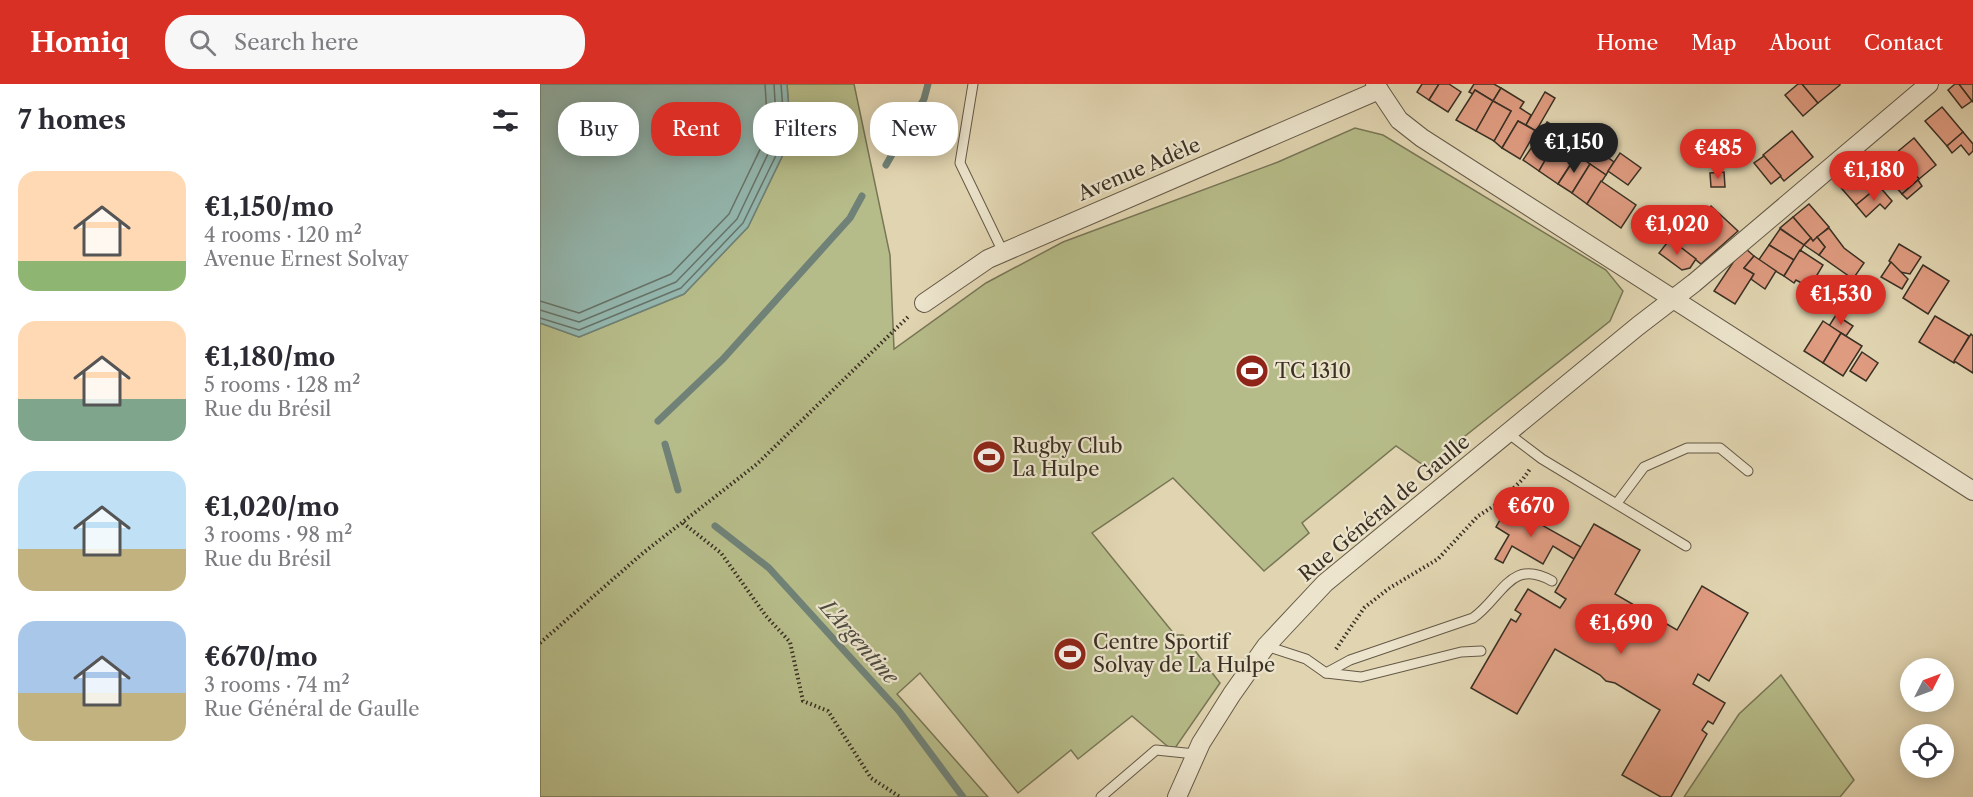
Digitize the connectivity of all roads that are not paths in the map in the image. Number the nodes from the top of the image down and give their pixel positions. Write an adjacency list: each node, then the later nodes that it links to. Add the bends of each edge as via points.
1 (973, 84): 4 (lane, via 960,163)
2 (1929, 84): 5 (street, Rue Général de Gaulle)
3 (1377, 87): 4 (street, Avenue Adèle); 5 (street, via 1399,120 1422,138)
4 (1003, 252): 6 (street, Avenue Adèle)
5 (1672, 300): 7 (street, Rue Général de Gaulle); 9 (street)
6 (924, 303)
7 (1509, 434): 10 (lane); 13 (street, Rue Général de Gaulle, via 1325,583)
8 (1748, 471): 10 (lane, via 1720,448 1687,448 1644,467)
9 (1973, 491)
10 (1617, 503): 11 (lane)
11 (1686, 546)
12 (1552, 581): 15 (lane, via 1530,572 1516,575 1473,618 1350,660)
13 (1266, 646): 15 (lane, via 1306,659); 16 (street, Rue Général de Gaulle)
14 (1481, 651): 15 (lane, via 1461,652 1361,677)
15 (1326, 673)
16 (1195, 754): 17 (lane, via 1156,750); 18 (street, Rue Général de Gaulle)
17 (1101, 797)
18 (1177, 797)

